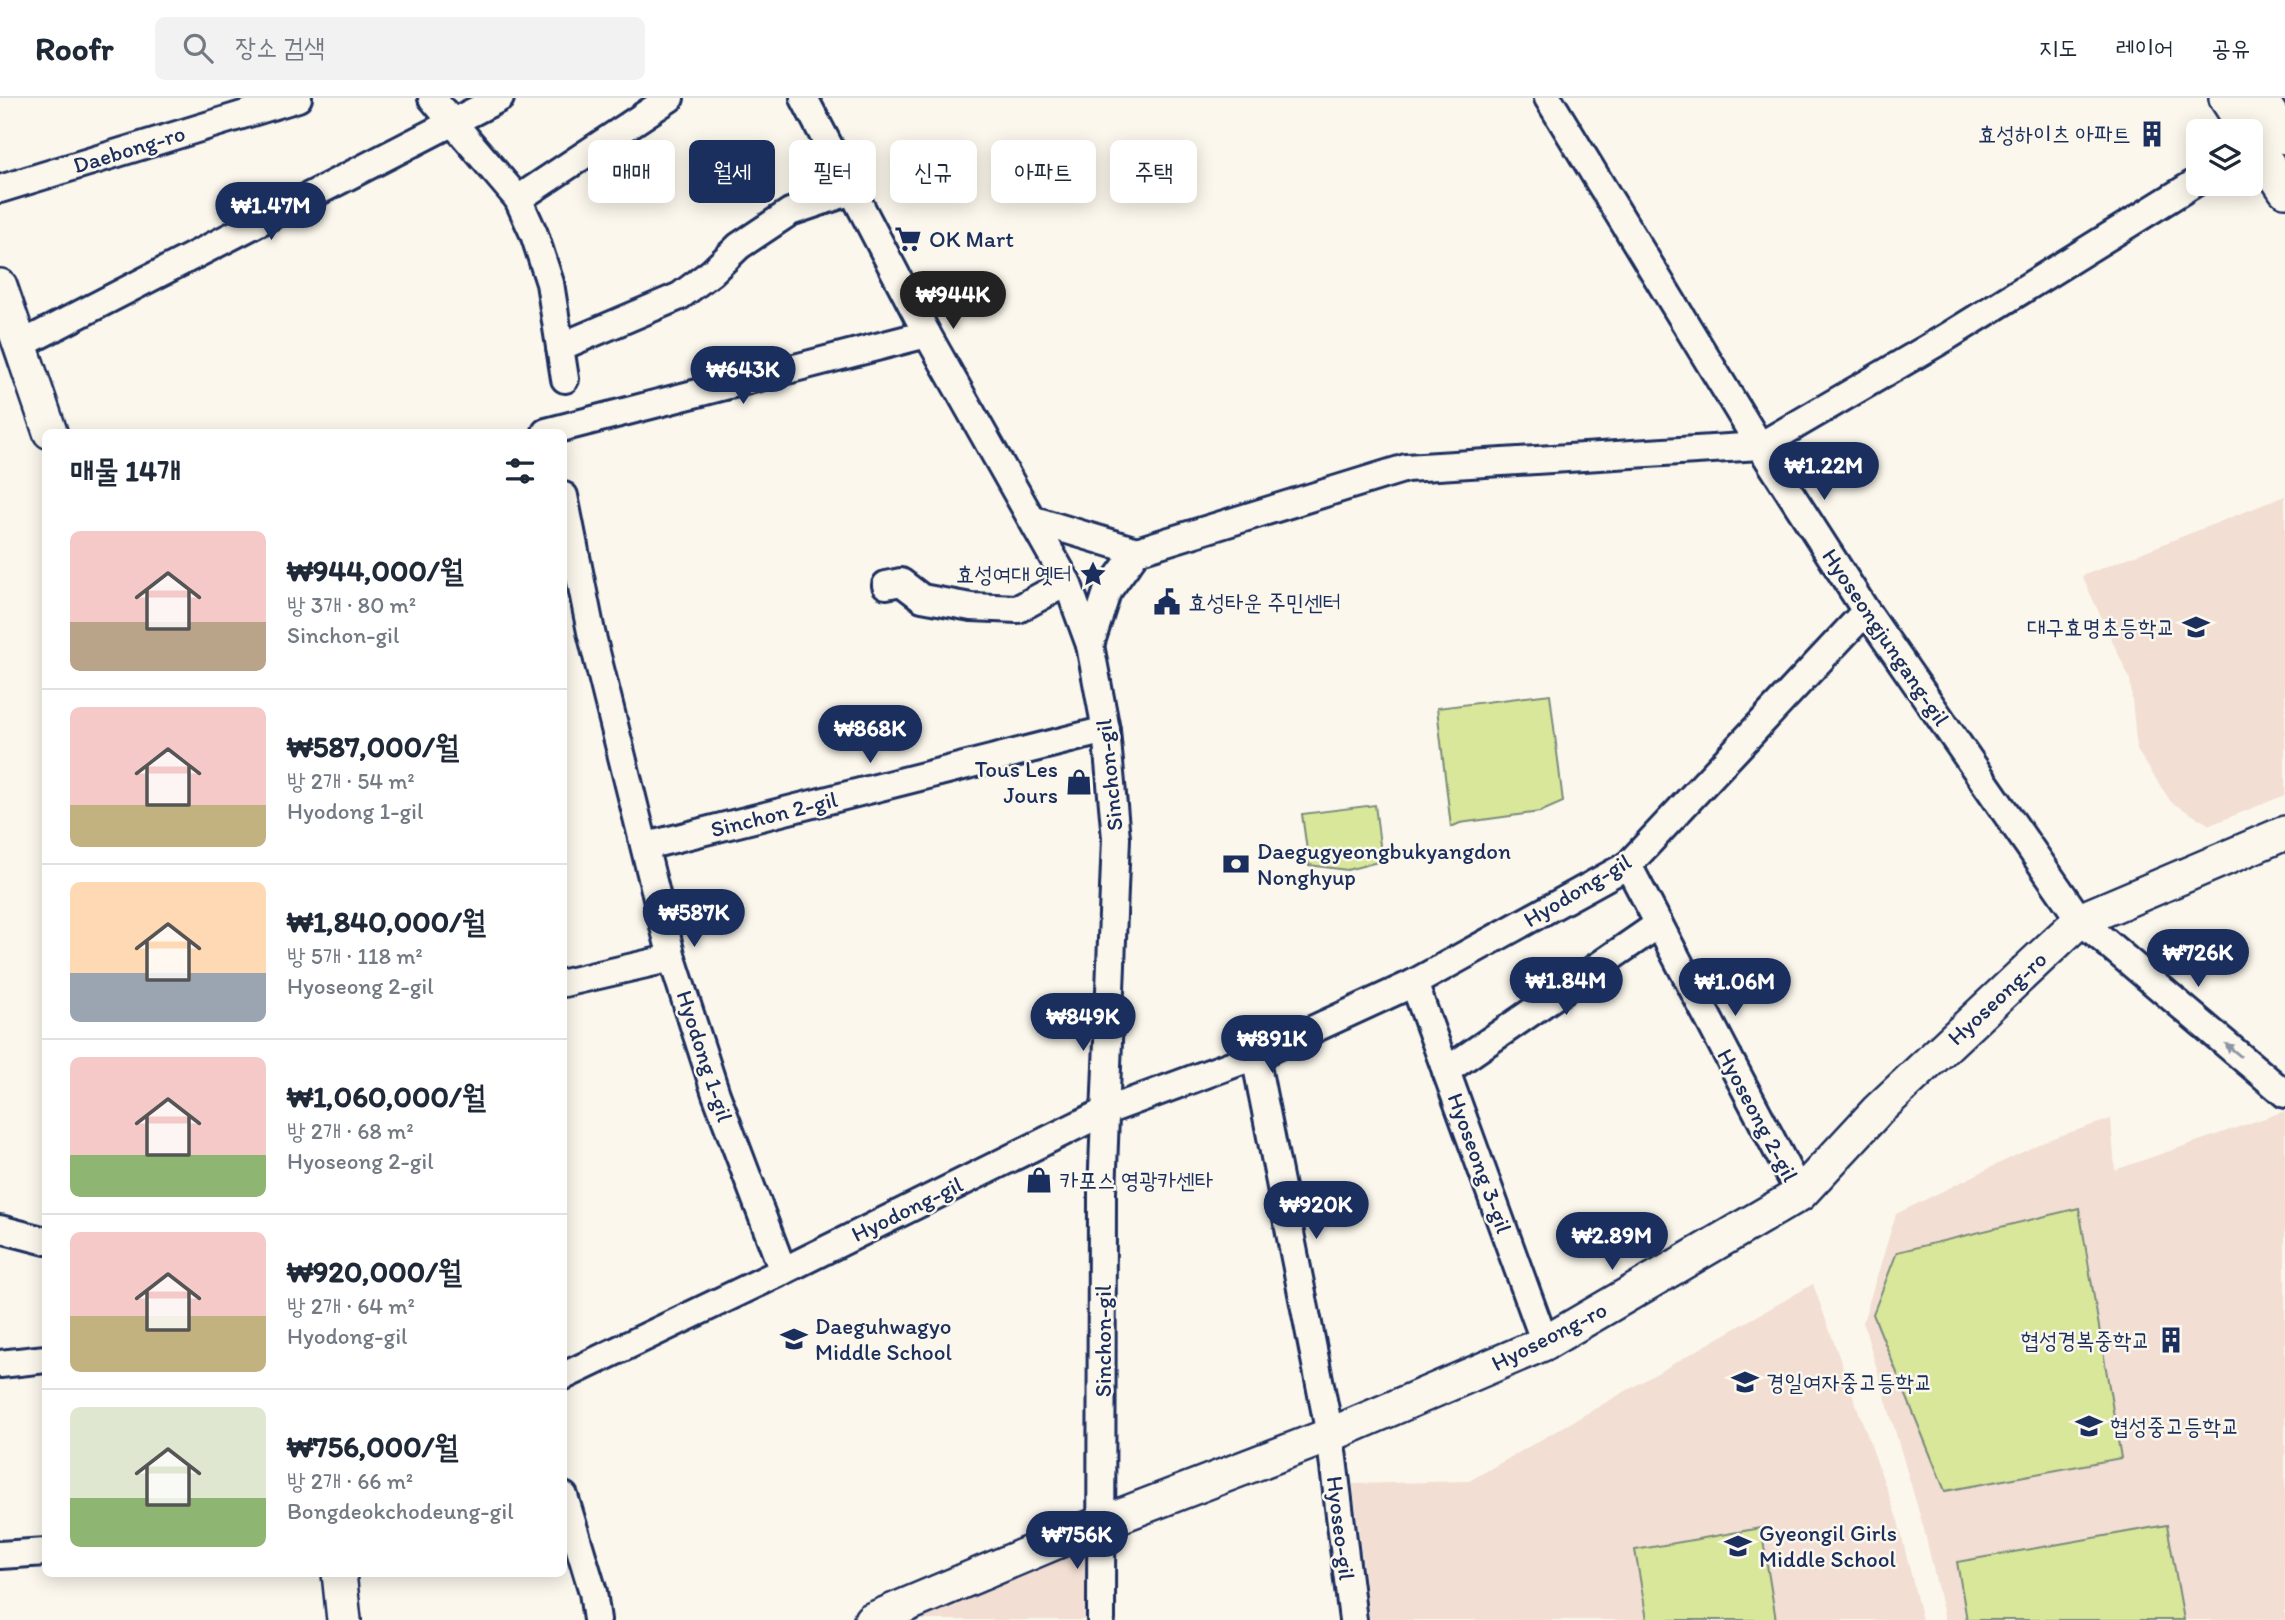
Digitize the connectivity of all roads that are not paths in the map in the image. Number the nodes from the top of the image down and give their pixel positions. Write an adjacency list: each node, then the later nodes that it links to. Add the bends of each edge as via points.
1 (298, 98): 12 (street, Daebong-ro)
2 (432, 98): 9 (street)
3 (500, 98): 9 (street)
4 (670, 98): 15 (street)
5 (804, 98): 11 (street, Sinchon-gil)
6 (1548, 98): 25 (street, Hyoseongjungang-gil)
7 (2226, 98): 10 (main road)
8 (2260, 98): 10 (main road)
9 (451, 123): 15 (street); 20 (street)
10 (2265, 136): 14 (main road)
11 (826, 140)
12 (0, 188)
13 (2186, 188): 25 (street)
14 (2285, 190)
15 (518, 198): 21 (street, via 550,284)
16 (817, 203): 21 (street, via 790,212 739,246 680,296)
17 (858, 203): 19 (street, Sinchon-gil)
18 (0, 286): 20 (main road)
19 (927, 334): 24 (street); 27 (street, Sinchon-gil)
20 (20, 345): 23 (main road)
21 (560, 347): 22 (street)
22 (565, 379)
23 (49, 429)
24 (561, 429)
25 (1760, 446): 29 (street, via 1406,468); 33 (street, Hyoseongjungang-gil)
26 (567, 511): 37 (street, Hyodong 1-gil, via 591,632)
27 (1034, 520): 28 (street); 30 (street, Sinchon-gil)
28 (1091, 537): 29 (street); 30 (street, via 1073,547)
29 (1137, 551): 32 (street)
30 (1067, 582): 31 (street, via 1018,609 971,607 922,597 901,582); 32 (street, via 1091,596); 34 (street, Sinchon-gil)
31 (886, 585)
32 (1107, 592): 34 (street)
33 (1866, 611): 38 (street, Hyodong-gil); 39 (street, Hyoseongjungang-gil)
34 (1090, 645): 35 (street, Sinchon-gil)
35 (1106, 730): 37 (street, Sinchon 2-gil); 47 (street, Sinchon-gil, via 1116,838)
36 (2285, 833): 39 (main road, Hyoseong-ro)
37 (646, 846): 41 (street, Hyodong 1-gil)
38 (1628, 865): 40 (street, Hyoseong 2-gil); 43 (street, Hyodong-gil)
39 (2080, 920): 46 (street, Hyoseongjungang-gil, one-way to 39); 48 (main road, Hyoseong-ro, via 1878,1110)
40 (1659, 924): 45 (street); 48 (street, Hyoseong 2-gil)
41 (672, 958): 42 (street); 51 (street, Hyodong 1-gil, via 716,1094)
42 (567, 981)
43 (1414, 983): 44 (street, Hyodong-gil); 45 (street, Hyoseong 3-gil)
44 (1255, 1056): 47 (street, Hyodong-gil); 56 (street)
45 (1446, 1071): 52 (street, Hyoseong 3-gil)
46 (2285, 1094)
47 (1106, 1111): 51 (street, Hyodong-gil); 58 (street, Sinchon-gil)
48 (1800, 1194): 52 (main road, Hyoseong-ro)
49 (0, 1229): 50 (street)
50 (42, 1240)
51 (783, 1271): 55 (street, Hyodong-gil)
52 (1545, 1343): 56 (main road, Hyoseong-ro)
53 (42, 1359): 54 (street)
54 (0, 1364)
55 (567, 1375)
56 (1330, 1435): 58 (main road, Hyoseong-ro); 66 (street, Hyoseo-gil)
57 (567, 1506): 63 (street)
58 (1101, 1523): 64 (main road, Hyoseong-ro); 65 (street, Sinchon-gil)
59 (42, 1552): 60 (street)
60 (0, 1555)
61 (339, 1577): 62 (main road)
62 (344, 1620)
63 (597, 1620)
64 (871, 1620)
65 (1101, 1620)
66 (1353, 1620)

